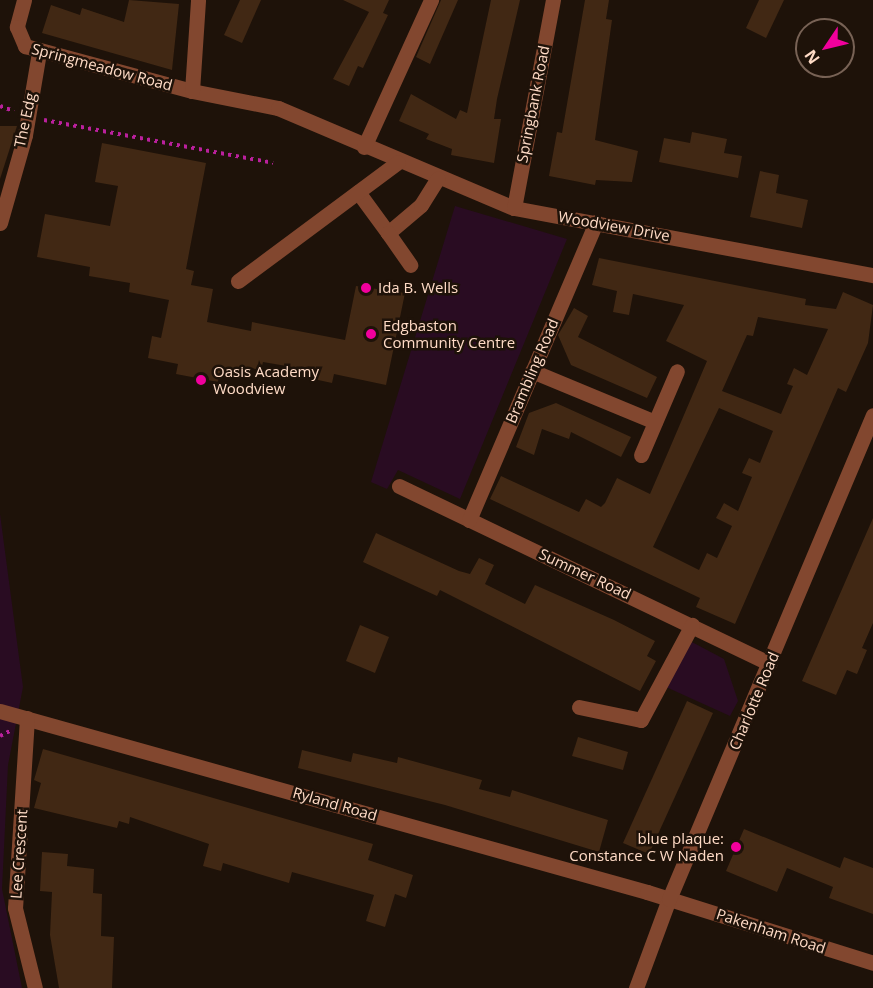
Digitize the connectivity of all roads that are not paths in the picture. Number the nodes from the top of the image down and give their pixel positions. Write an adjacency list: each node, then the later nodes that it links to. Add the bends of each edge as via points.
1 (24, 0): 5 (street, Springmeadow Road, via 19,36 25,46)
2 (198, 0): 6 (street)
3 (431, 0): 7 (street)
4 (553, 0): 11 (street, Springbank Road)
5 (39, 52): 6 (street, Springmeadow Road); 13 (street, The Edg, via 28,116)
6 (192, 91): 7 (street, Woodview Drive, via 278,108)
7 (364, 147): 8 (street, Woodview Drive)
8 (398, 162): 9 (street, Woodview Drive); 10 (street)
9 (437, 179): 11 (street, Woodview Drive); 14 (street, via 421,205)
10 (358, 192): 14 (street); 17 (street)
11 (514, 208): 12 (street, Woodview Drive)
12 (596, 222): 16 (street, Woodview Drive); 18 (street, Brambling Road)
13 (0, 223)
14 (388, 233): 15 (street)
15 (410, 265)
16 (873, 275)
17 (238, 280)
18 (532, 371): 21 (street); 24 (street, Brambling Road)
19 (677, 371): 21 (street)
20 (873, 415): 26 (street, Charlotte Road)
21 (655, 422): 22 (street)
22 (642, 455)
23 (399, 486): 24 (street, Summer Road)
24 (469, 520): 25 (street, Summer Road)
25 (692, 625): 26 (street, Summer Road); 27 (street, via 641,720)
26 (770, 664): 30 (street, Charlotte Road)
27 (579, 707)
28 (0, 711): 29 (street, Ryland Road)
29 (27, 718): 30 (street, Ryland Road); 32 (street, Lee Crescent, via 15,908)
30 (669, 899): 31 (street, Pakenham Road); 33 (street, Charlotte Road)
31 (873, 963)
32 (35, 988)
33 (636, 988)

